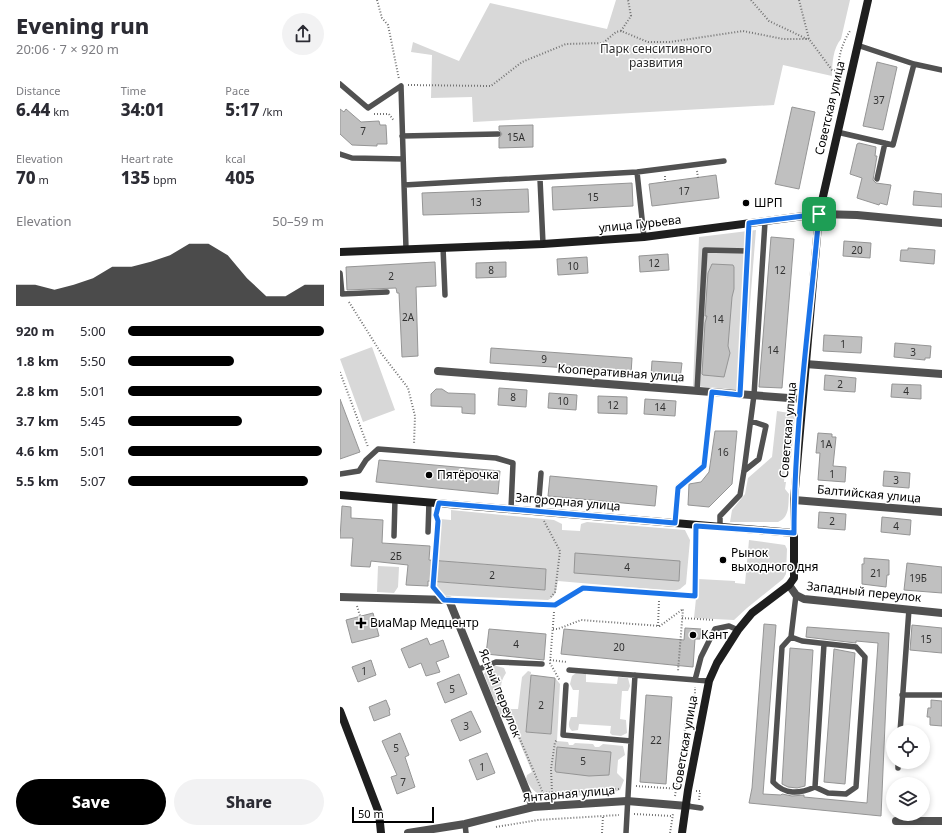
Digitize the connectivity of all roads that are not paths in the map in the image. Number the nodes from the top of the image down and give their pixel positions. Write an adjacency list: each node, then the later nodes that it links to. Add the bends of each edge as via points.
1 (868, 0): 2 (street, Советская улица)
2 (857, 45): 3 (lane); 6 (street, Советская улица)
3 (914, 64): 4 (lane); 9 (lane, via 893,145)
4 (942, 70)
5 (340, 84): 8 (lane, via 368,108 401,86)
6 (837, 132): 9 (lane); 17 (street, Советская улица)
7 (498, 134): 8 (lane)
8 (402, 136): 11 (lane)
9 (885, 143): 15 (lane)
10 (340, 154): 11 (lane, via 352,158)
11 (403, 159): 16 (lane)
12 (724, 161): 13 (lane)
13 (637, 172): 14 (lane); 21 (lane)
14 (540, 179): 16 (lane); 22 (lane)
15 (877, 179)
16 (404, 185): 24 (lane)
17 (819, 214): 18 (street, улица Гурьева); 20 (street, улица Гурьева); 30 (street, Советская улица)
18 (765, 222): 19 (street, улица Гурьева); 36 (lane)
19 (749, 223): 21 (street, улица Гурьева); 25 (lane)
20 (942, 223)
21 (644, 237): 22 (street, улица Гурьева)
22 (542, 244): 23 (street, улица Гурьева)
23 (443, 247): 24 (street, улица Гурьева); 29 (lane)
24 (406, 249): 26 (street, улица Гурьева)
25 (748, 251): 33 (lane, via 705,250); 35 (lane)
26 (340, 252)
27 (340, 272): 28 (lane, via 342,294)
28 (387, 292)
29 (445, 295)
30 (805, 364): 32 (street); 37 (street, Советская улица)
31 (438, 371): 33 (street, Кооперативная улица)
32 (942, 374)
33 (697, 391): 34 (street, Кооперативная улица)
34 (712, 392): 35 (street, Кооперативная улица); 49 (lane, via 704,466 678,488)
35 (740, 395): 36 (street, Кооперативная улица)
36 (754, 395): 37 (street, Кооперативная улица); 38 (lane)
37 (802, 399): 44 (street, Советская улица)
38 (751, 421): 39 (lane); 39 (lane, via 766,426 759,459)
39 (744, 471): 51 (lane, via 740,495 720,516)
40 (542, 473): 47 (lane)
41 (340, 474): 46 (lane, via 359,471 378,449 496,458 513,463)
42 (340, 495): 43 (street, Загородная улица)
43 (395, 499): 45 (street, Загородная улица); 54 (lane)
44 (794, 500): 48 (street, Балтийская улица); 53 (street, Советская улица)
45 (429, 502): 46 (street, Загородная улица); 52 (lane)
46 (511, 509): 47 (street, Загородная улица)
47 (538, 511): 49 (street, Загородная улица)
48 (942, 512)
49 (675, 523): 50 (street, Загородная улица)
50 (696, 526): 51 (street, Загородная улица); 58 (lane, via 695,596 583,588 555,605)
51 (720, 527): 53 (street, Загородная улица)
52 (428, 532)
53 (794, 533): 55 (street, Советская улица, via 794,578)
54 (394, 536)
55 (789, 585): 56 (street, Западный переулок); 61 (street, Советская улица, via 752,613)
56 (796, 595): 59 (street, Западный переулок, via 804,599); 62 (lane)
57 (340, 597): 58 (street)
58 (447, 600): 65 (street, Ясный переулок)
59 (909, 609): 60 (street, Западный переулок); 71 (lane)
60 (942, 613)
61 (738, 630): 68 (lane, via 730,626 715,629 701,657); 69 (street, Советская улица)
62 (791, 637): 63 (lane); 76 (lane, via 782,647 773,782 780,789 793,792)
63 (824, 644): 76 (lane); 76 (lane, via 856,647 865,657 856,787 846,794 828,793)
64 (542, 664): 65 (lane, via 496,662)
65 (477, 670): 79 (street, Ясный переулок)
66 (569, 670): 67 (lane)
67 (635, 675): 68 (lane); 75 (lane)
68 (695, 680): 69 (lane)
69 (709, 681): 78 (street, Советская улица)
70 (564, 684): 75 (lane, via 563,735)
71 (902, 695): 72 (lane); 74 (lane)
72 (942, 695)
73 (340, 711): 84 (street, via 379,813)
74 (900, 725)
75 (631, 741): 77 (lane)
76 (815, 787)
77 (627, 801): 78 (street, Янтарная улица); 79 (street, Янтарная улица); 87 (lane)
78 (686, 806): 80 (lane); 88 (street, Советская улица)
79 (533, 807): 83 (street, Янтарная улица)
80 (701, 808)
81 (930, 820): 82 (street)
82 (942, 820)
83 (465, 824): 85 (street, Янтарная улица); 86 (lane)
84 (381, 833)
85 (408, 833)
86 (466, 833)
87 (626, 833)
88 (682, 833)

